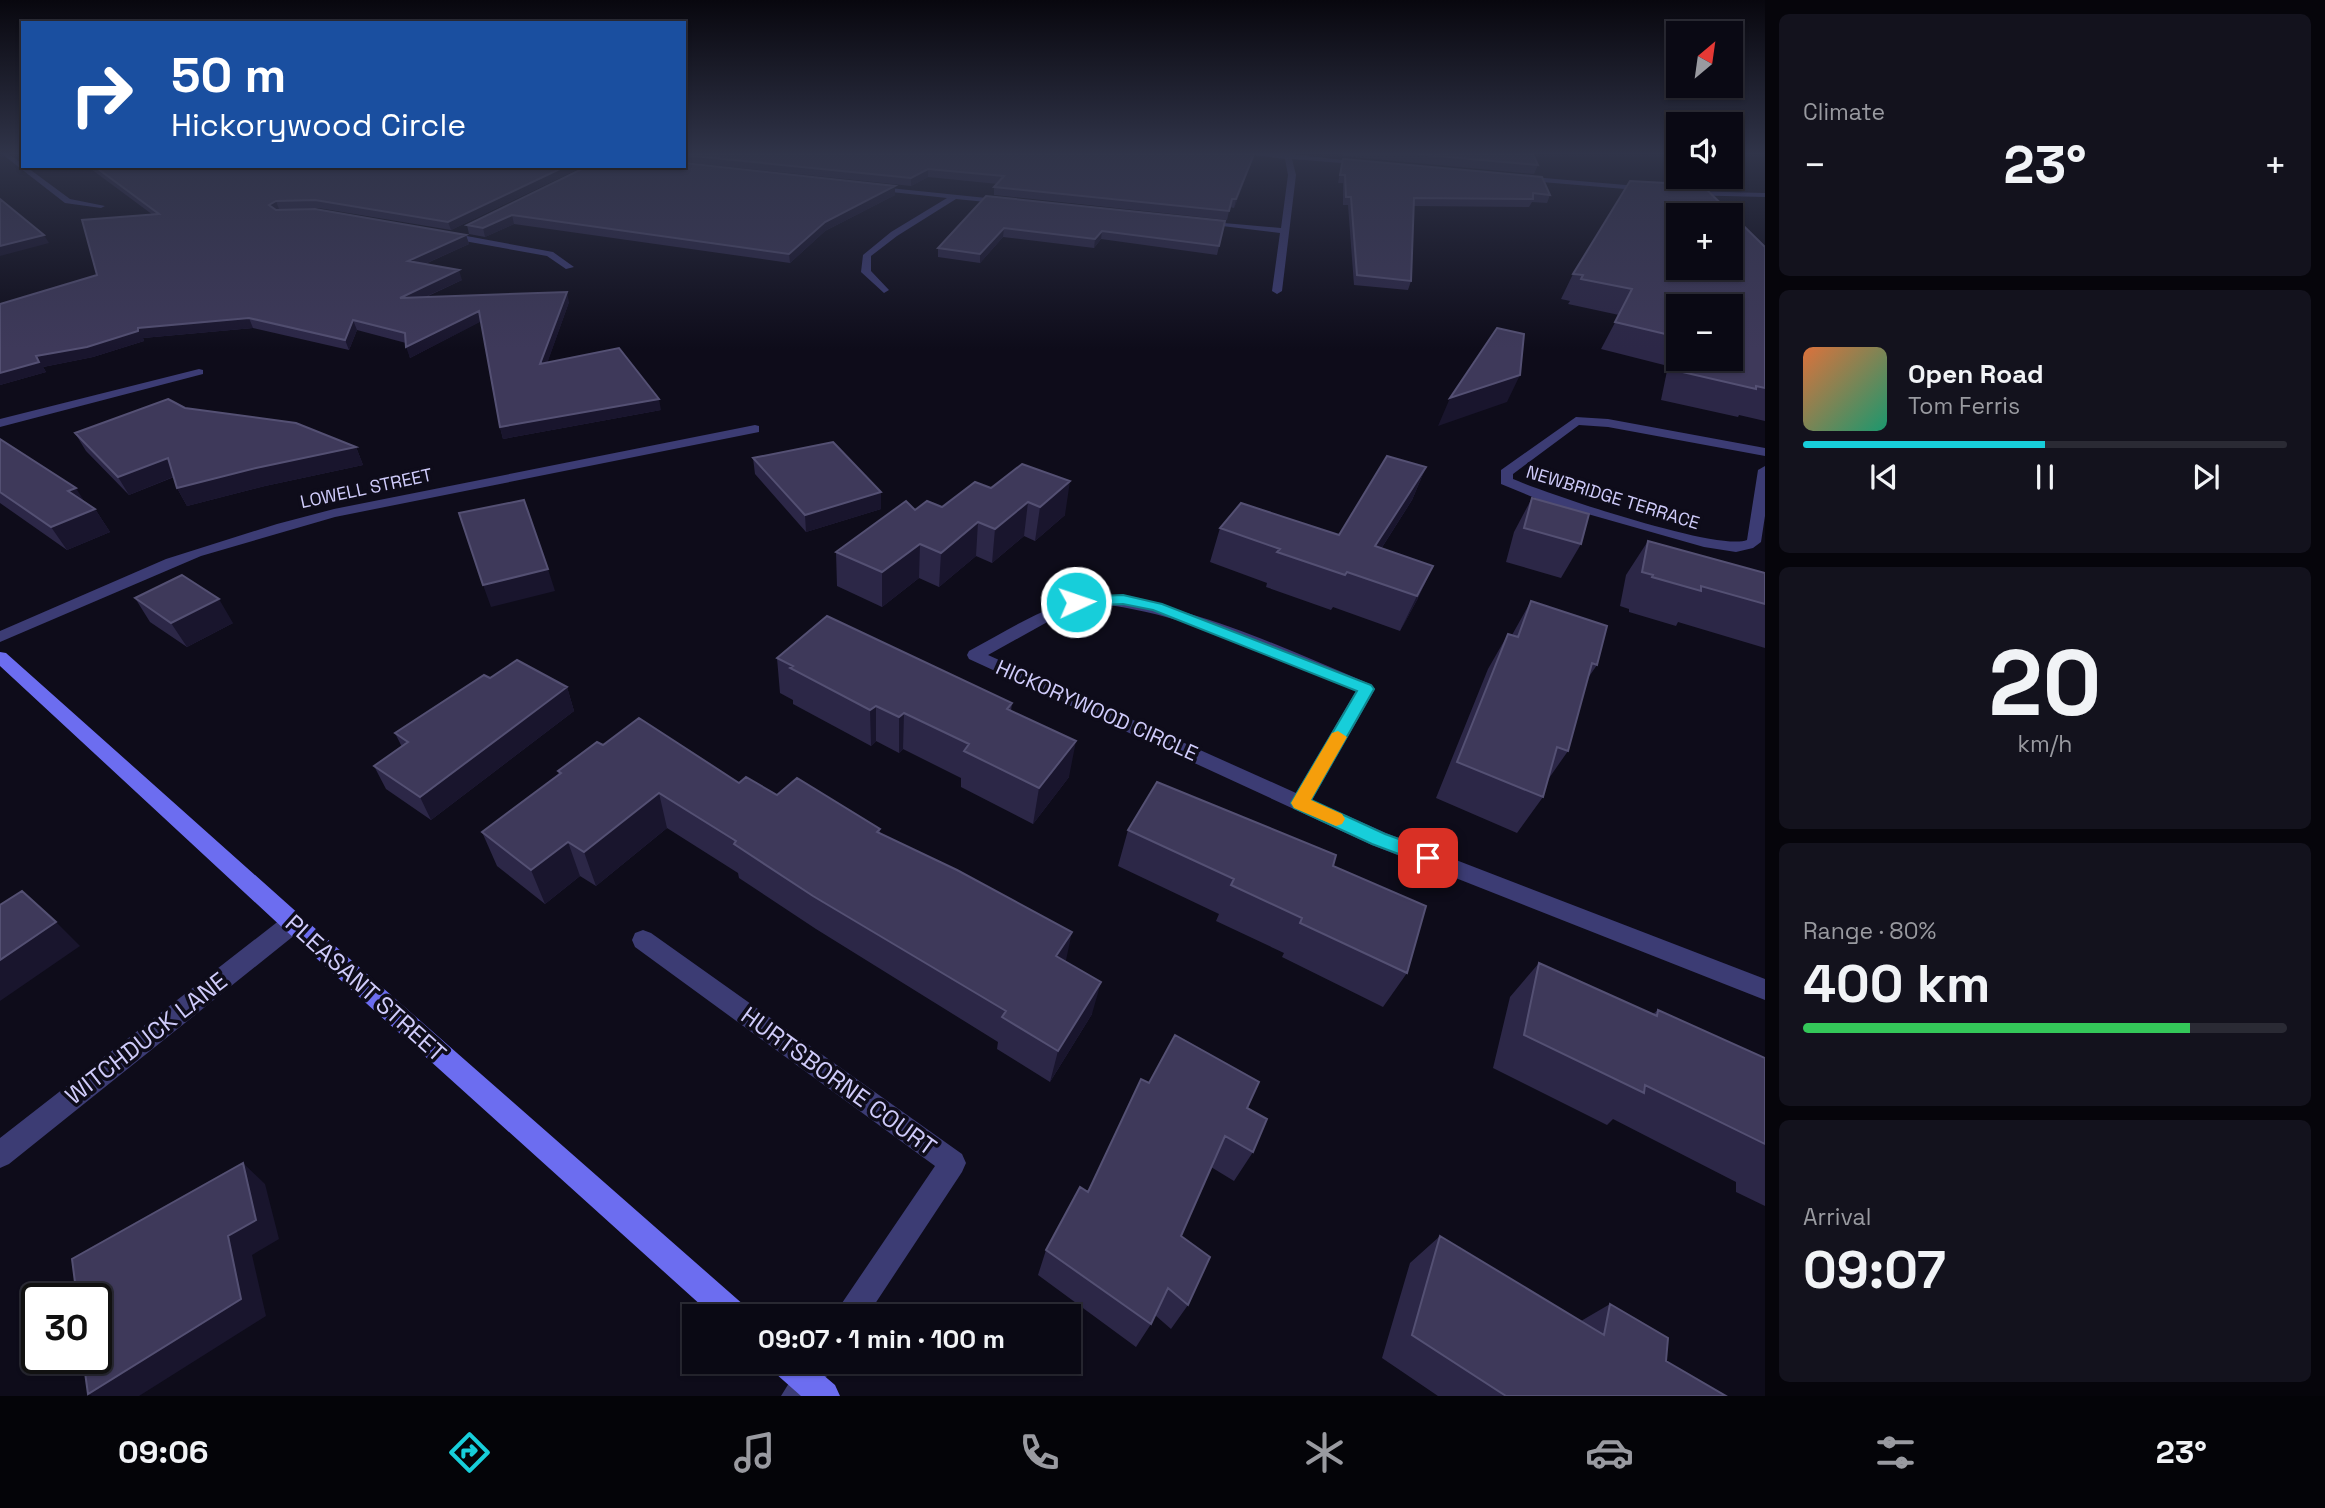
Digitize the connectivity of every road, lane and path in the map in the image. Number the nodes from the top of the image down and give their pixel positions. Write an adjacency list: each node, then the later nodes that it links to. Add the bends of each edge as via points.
1 (918, 219): 9 (street, via 867,255 866,272)
2 (1286, 219): 5 (street)
3 (1188, 221): 5 (street)
4 (469, 228): 7 (street)
5 (1284, 231): 10 (street)
6 (438, 233): 7 (street)
7 (451, 236): 8 (street, via 550,254)
8 (569, 267)
9 (884, 290)
10 (1277, 291)
11 (199, 372): 12 (street)
12 (0, 423)
13 (755, 429): 16 (street, LOWELL STREET, via 276,528 124,581)
14 (1765, 452): 15 (street, NEWBRIDGE TERRACE, via 1576,421 1506,473 1506,481 1547,498 1704,543 1744,548 1754,542)
15 (1765, 470)
16 (0, 638)
17 (0, 657): 19 (street, PLEASANT STREET)
18 (1300, 803): 18 (street, HICKORYWOOD CIRCLE, via 1366,689 1200,622 1123,599 1076,602 975,655); 21 (street, HICKORYWOOD CIRCLE, via 1378,839)
19 (293, 923): 22 (street, WITCHDUCK LANE); 23 (street, PLEASANT STREET)
20 (643, 940): 24 (street, HURTSBORNE COURT, via 953,1163)
21 (1765, 990)
22 (0, 1155)
23 (722, 1304)
24 (858, 1304)

